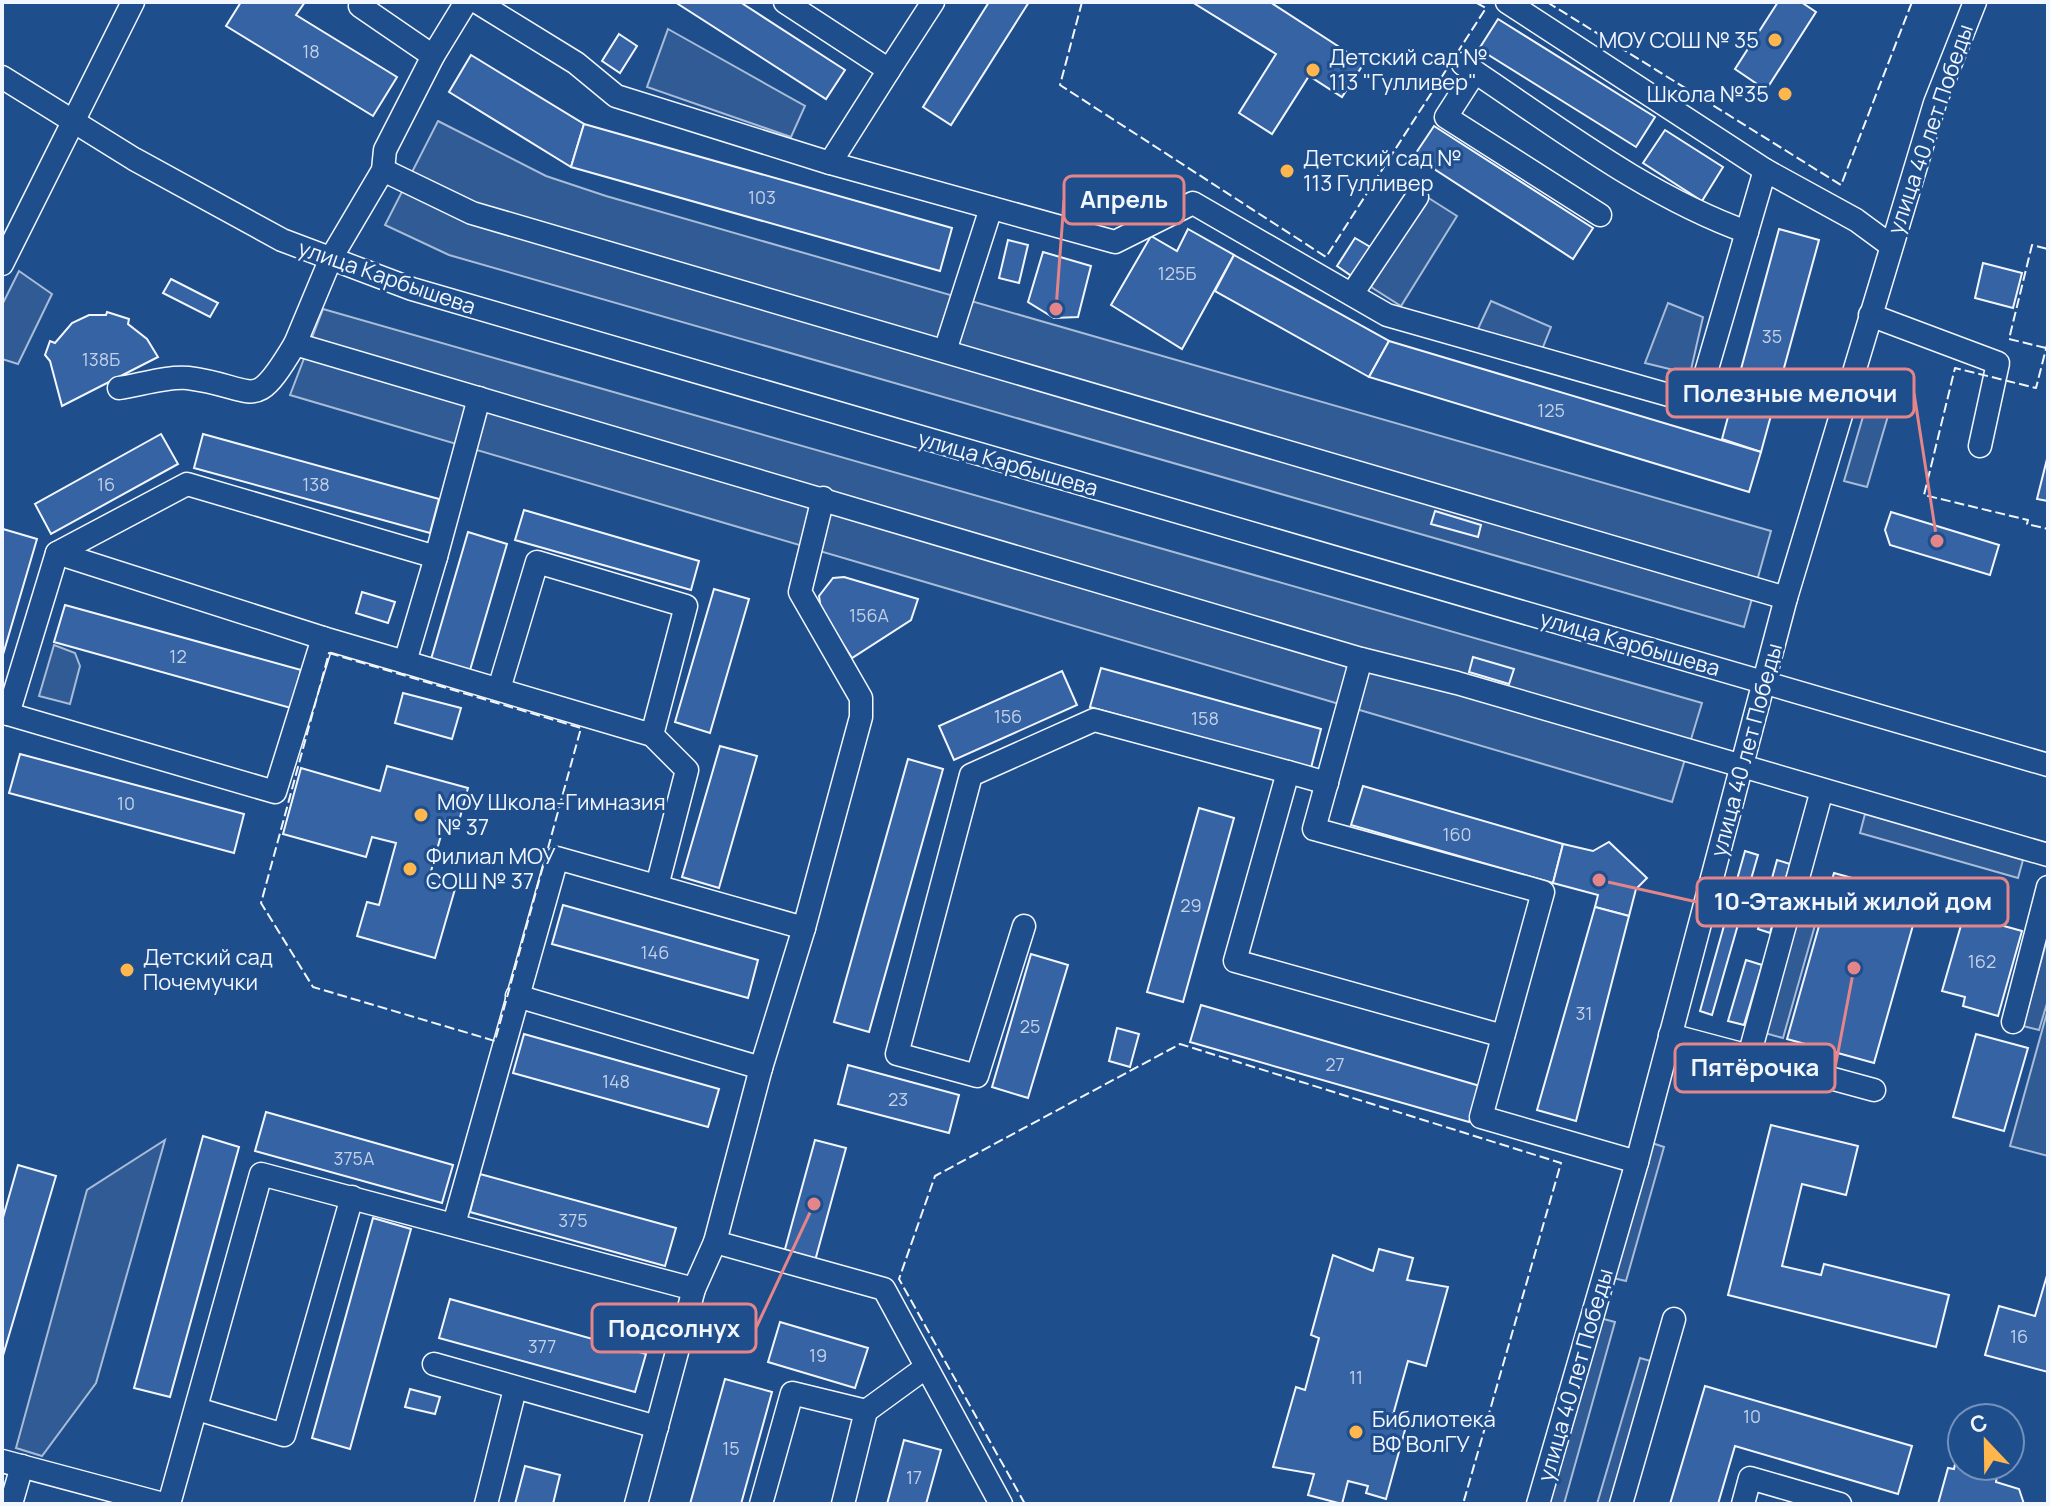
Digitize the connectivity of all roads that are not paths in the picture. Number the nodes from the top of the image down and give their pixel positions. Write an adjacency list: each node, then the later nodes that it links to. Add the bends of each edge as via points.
1 (133, 2): 13 (street)
2 (362, 2): 10 (street, via 360,6)
3 (466, 2): 10 (street)
4 (477, 2): 9 (street)
5 (785, 2): 11 (street)
6 (933, 2): 11 (street)
7 (1507, 2): 16 (street)
8 (1975, 2): 21 (street, улица 40 лет Победы, via 1935,103)
9 (503, 8): 14 (street, via 616,96)
10 (433, 56): 15 (street, via 385,150)
11 (889, 70): 14 (street)
12 (2, 77): 13 (street, улица Карбышева)
13 (72, 119): 22 (street, улица Карбышева, via 228,212); 23 (street)
14 (830, 163): 18 (street)
15 (383, 170): 22 (street); 27 (street, via 476,214)
16 (1765, 170): 20 (street); 21 (street)
17 (1417, 197): 24 (street)
18 (991, 208): 24 (street, via 1115,242 1193,203); 27 (street)
19 (1600, 215): 20 (street, via 1446,117 1469,68 1624,171 1709,218)
20 (1747, 232): 24 (street, via 1697,403 1387,315)
21 (1890, 245): 25 (street, улица 40 лет Победы)
22 (331, 258): 26 (street); 38 (street, улица Карбышева, via 485,311)
23 (2, 264)
24 (1352, 294)
25 (1870, 315): 30 (street, via 1998,363); 34 (street, улица 40 лет Победы)
26 (295, 344): 28 (street, via 270,385 254,393 185,378); 29 (street)
27 (945, 351): 34 (street)
28 (119, 388)
29 (479, 398): 31 (street); 33 (street)
30 (1980, 446)
31 (823, 498): 36 (street); 51 (street, via 800,592 861,698 861,717)
32 (57, 553): 33 (street, via 187,484); 35 (street); 40 (street)
33 (436, 557): 37 (street)
34 (1786, 598): 38 (street, улица 40 лет Победы)
35 (323, 638): 37 (street); 40 (street, via 275,792)
36 (1361, 659): 43 (street); 45 (street)
37 (405, 662): 39 (street)
38 (1764, 682): 42 (street, улица Карбышева); 43 (street, улица 40 лет Победы)
39 (499, 689): 41 (street); 41 (street, via 537,562 686,606)
40 (5, 713)
41 (652, 735): 48 (street, via 687,770)
42 (2048, 765)
43 (1741, 767): 46 (street); 54 (street, улица 40 лет Победы)
44 (1288, 772): 45 (street); 50 (street, via 1094,720 971,775 897,1054 977,1076); 55 (street, via 1235,961)
45 (1327, 783): 55 (street, via 1314,829 1543,892)
46 (1822, 790): 47 (street); 56 (street)
47 (2048, 855)
48 (657, 886): 51 (street); 52 (street, via 557,858)
49 (2048, 887): 53 (street)
50 (1024, 926)
51 (804, 928): 57 (street)
52 (517, 996): 57 (street); 61 (street)
53 (2013, 1022)
54 (1670, 1035): 56 (street); 59 (street, улица 40 лет Победы)
55 (1503, 1036): 59 (street, via 1481,1117)
56 (1749, 1056): 58 (street)
57 (761, 1068): 62 (street)
58 (1874, 1090)
59 (1637, 1162): 80 (street, улица 40 лет Победы)
60 (352, 1197): 61 (street); 68 (street, via 261,1174); 68 (street, via 284,1435)
61 (454, 1224): 63 (street)
62 (715, 1242): 63 (street); 66 (street, via 884,1289)
63 (694, 1289): 70 (street)
64 (1674, 1319): 81 (street)
65 (434, 1364): 67 (street)
66 (925, 1368): 69 (street); 79 (street)
67 (515, 1389): 70 (street); 75 (street)
68 (197, 1409): 74 (street)
69 (866, 1411): 77 (street, via 792,1393); 78 (street)
70 (657, 1427): 76 (street)
71 (12, 1464): 72 (street); 73 (street)
72 (11, 1504)
73 (163, 1504)
74 (169, 1504)
75 (486, 1504)
76 (636, 1504)
77 (761, 1504)
78 (843, 1504)
79 (1001, 1504)
80 (1538, 1504)
81 (1621, 1504)
82 (1743, 1504): 83 (street, via 1750,1478)
83 (1840, 1504)

